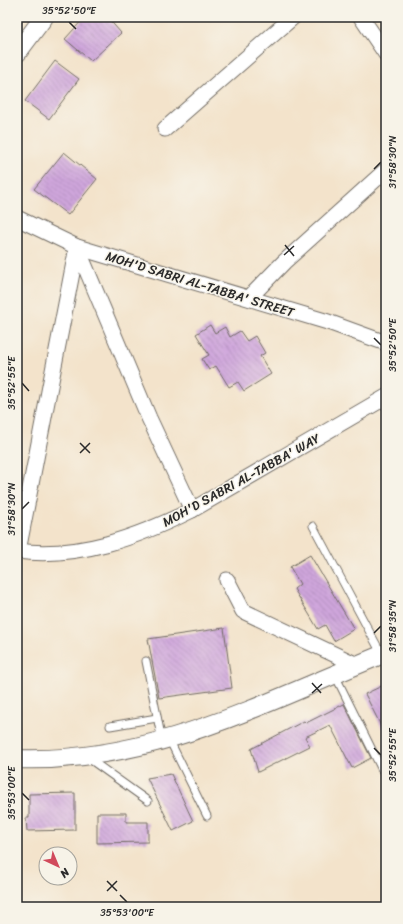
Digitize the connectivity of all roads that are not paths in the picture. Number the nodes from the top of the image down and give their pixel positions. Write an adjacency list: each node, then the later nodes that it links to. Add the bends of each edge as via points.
1 (44, 17): 4 (street)
2 (293, 17): 6 (street)
3 (361, 17): 5 (street)
4 (17, 53)
5 (386, 54)
6 (165, 129)
7 (386, 170): 10 (street, via 284,262)
8 (17, 218): 9 (street, MOH'D SABRI AL-TABBA' STREET)
9 (77, 246): 10 (street, MOH'D SABRI AL-TABBA' STREET); 13 (street, via 149,418); 15 (street)
10 (249, 298): 11 (street, MOH'D SABRI AL-TABBA' STREET)
11 (386, 343)
12 (386, 398): 13 (street, MOH'D SABRI AL-TABBA' WAY)
13 (192, 510): 15 (street, MOH'D SABRI AL-TABBA' WAY, via 159,526 107,544 58,553)
14 (313, 526): 17 (lane)
15 (18, 551)
16 (226, 580): 19 (street, via 244,611)
17 (384, 654): 19 (street)
18 (146, 661): 21 (lane)
19 (357, 665): 20 (street)
20 (335, 674): 23 (street, via 245,714); 26 (lane)
21 (158, 718): 22 (lane); 23 (lane)
22 (110, 726)
23 (165, 740): 24 (street); 28 (lane)
24 (86, 756): 25 (street); 27 (lane)
25 (17, 759)
26 (386, 778)
27 (148, 801)
28 (207, 816)

